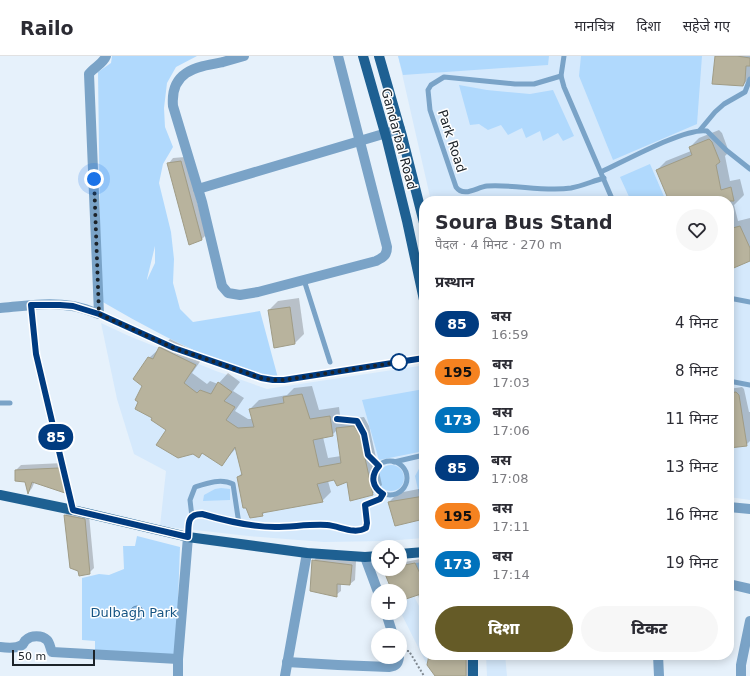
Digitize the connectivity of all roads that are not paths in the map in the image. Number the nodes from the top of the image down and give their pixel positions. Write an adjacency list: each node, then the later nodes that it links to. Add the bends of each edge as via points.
1 (106, 56): 25 (street, via 89,74)
2 (244, 56): 16 (street, via 199,66 190,70 176,86 173,106)
3 (338, 56): 12 (street)
4 (363, 56): 11 (main road, Gandarbal Road)
5 (379, 56): 9 (main road, Gandarbal Road)
6 (564, 56): 7 (lane)
7 (561, 76): 14 (lane); 15 (lane, Park Road, via 534,84 444,77 431,85 428,90 430,110 456,187 466,192 487,186 571,188)
8 (750, 79): 10 (lane, via 745,92 724,104)
9 (400, 129): 11 (street); 18 (main road, Gandarbal Road)
10 (700, 130): 13 (lane, via 707,131 726,150); 14 (lane, via 672,139)
11 (386, 134): 12 (street); 19 (main road, Gandarbal Road)
12 (360, 142): 16 (street); 20 (street, via 387,247 386,255)
13 (750, 168)
14 (602, 172): 15 (lane)
15 (604, 178): 17 (lane)
16 (198, 189): 20 (street, via 222,286 228,293 252,293)
17 (611, 196)
18 (419, 203)
19 (419, 277)
20 (304, 280): 27 (lane)
21 (734, 299): 22 (lane)
22 (750, 302)
23 (31, 305): 24 (street); 25 (street, via 73,306); 40 (lane, via 36,354)
24 (0, 308)
25 (99, 314): 26 (lane, via 174,348 273,380)
26 (419, 359)
27 (330, 362)
28 (734, 382): 29 (lane)
29 (750, 385)
30 (0, 403): 31 (lane)
31 (10, 403)
32 (337, 419): 35 (lane, via 357,421 364,434 368,455)
33 (419, 457): 34 (lane)
34 (394, 462): 35 (lane); 36 (lane, via 406,473 406,483 404,488 394,495)
35 (379, 466): 36 (lane, via 373,475 373,481 378,491)
36 (383, 494): 42 (lane, via 380,499 365,505 367,523 366,528 360,531 327,525 275,527)
37 (0, 495): 40 (main road)
38 (734, 507): 39 (street)
39 (750, 509)
40 (73, 510): 43 (main road)
41 (192, 516): 42 (lane, via 202,514); 42 (lane, via 190,500 195,486 227,481 233,484); 43 (lane, via 189,521)
42 (239, 524)
43 (188, 537): 45 (main road); 54 (street)
44 (419, 552): 46 (main road)
45 (307, 553): 48 (main road); 57 (street)
46 (407, 553)
47 (371, 557): 48 (main road)
48 (365, 558): 49 (street)
49 (375, 584)
50 (734, 585): 51 (street)
51 (750, 590)
52 (750, 620): 63 (street)
53 (0, 647): 54 (street, via 18,647 32,637 38,637 45,638 52,652)
54 (178, 659): 59 (street)
55 (473, 660): 61 (main road)
56 (658, 660): 62 (street)
57 (287, 662): 58 (street, via 389,667); 60 (street)
58 (397, 664)
59 (178, 676)
60 (286, 676)
61 (473, 676)
62 (659, 676)
63 (741, 676)

